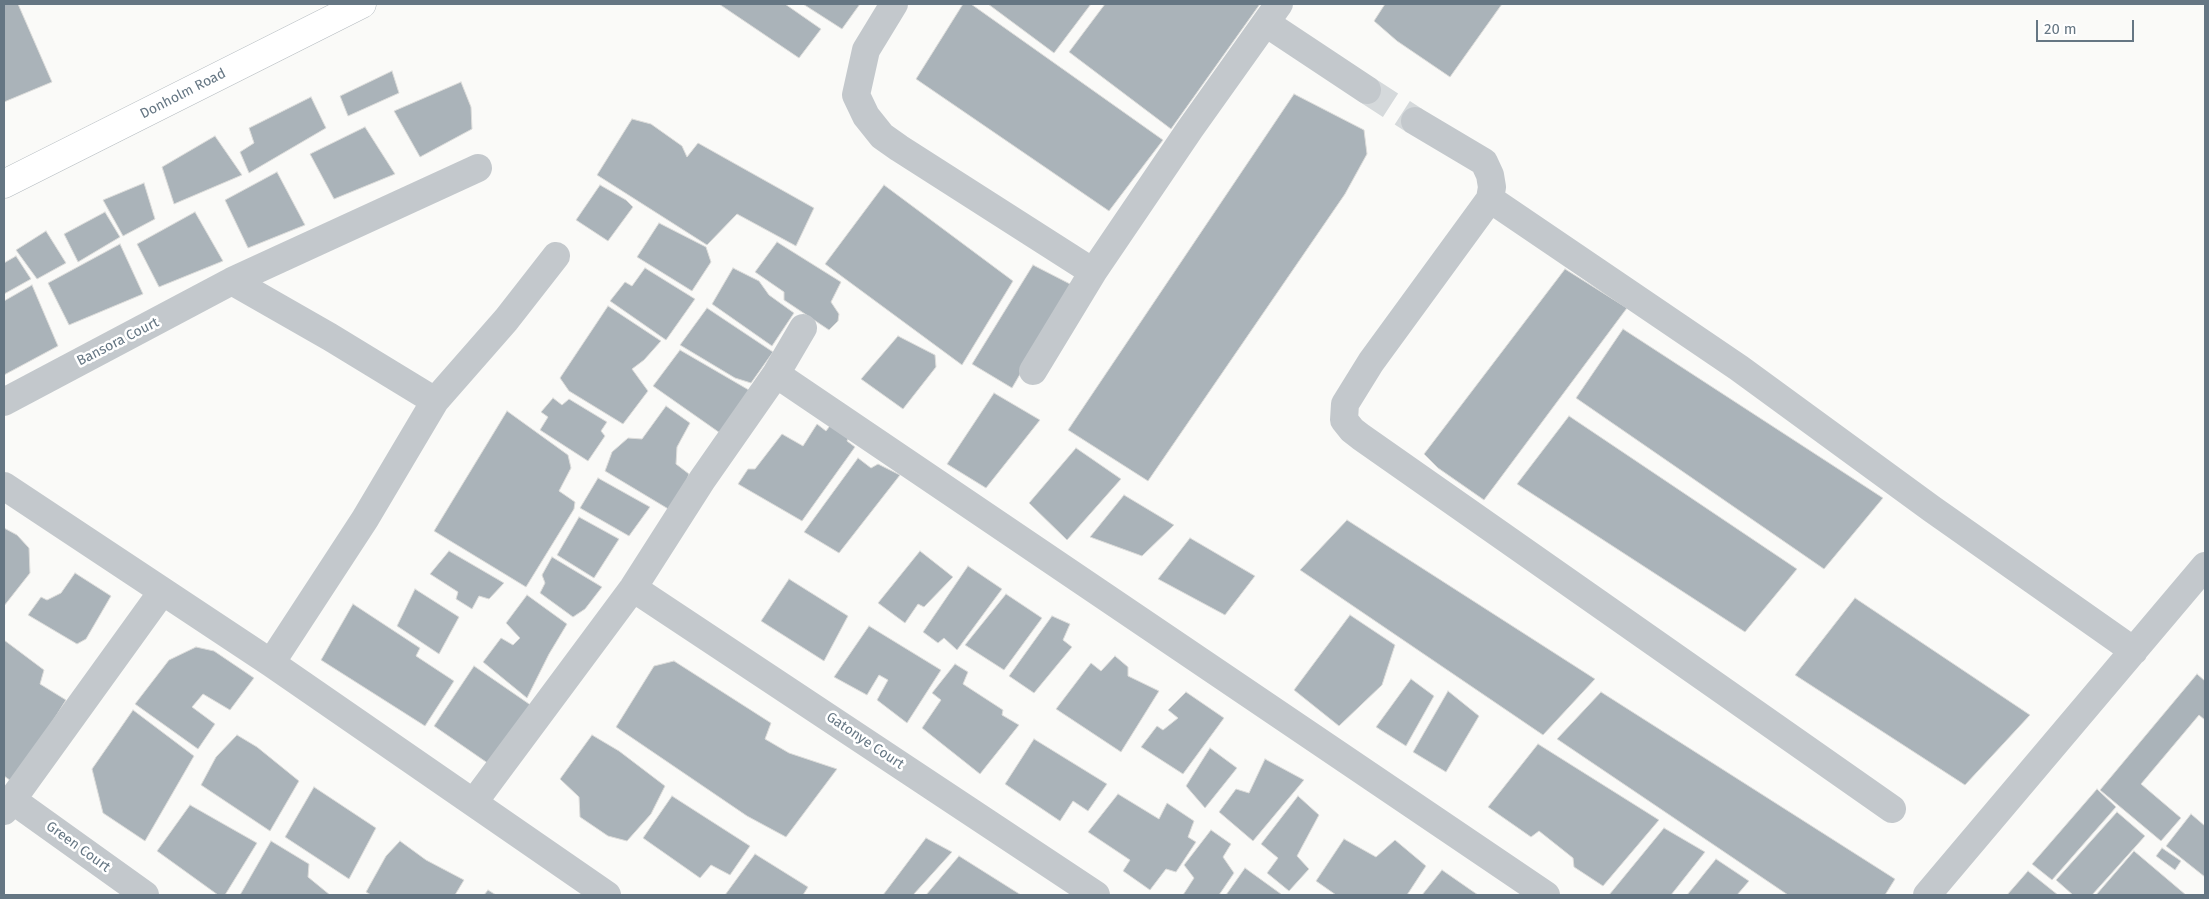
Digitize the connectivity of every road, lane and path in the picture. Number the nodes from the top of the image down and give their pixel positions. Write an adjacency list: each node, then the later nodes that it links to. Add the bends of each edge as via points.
1 (362, 4): 7 (main road, Donholm Road)
2 (894, 4): 10 (street, via 866,50 856,95 866,116 882,136 898,148)
3 (1273, 13): 4 (street); 10 (street)
4 (1367, 90)
5 (1415, 121): 8 (street, via 1484,162 1491,181)
6 (478, 168): 11 (street, Bansora Court)
7 (4, 184)
8 (1490, 199): 21 (street, via 1739,368); 25 (street, via 1371,362 1345,404 1344,420 1356,433)
9 (556, 256): 15 (street, via 506,320)
10 (1093, 272): 13 (street)
11 (232, 281): 15 (street); 16 (street, Bansora Court)
12 (803, 328): 14 (street)
13 (1033, 371)
14 (776, 374): 19 (street, via 702,480); 29 (street)
15 (435, 401): 22 (street, via 365,519)
16 (4, 402)
17 (4, 486): 20 (street)
18 (2205, 566): 21 (street)
19 (633, 588): 23 (street); 28 (street, Gatonye Court)
20 (162, 592): 22 (street); 24 (street)
21 (2134, 651): 30 (street)
22 (271, 663): 23 (street)
23 (474, 802): 27 (street)
24 (7, 805): 26 (street, Green Court)
25 (1892, 809)
26 (145, 895)
27 (607, 895)
28 (1096, 895)
29 (1546, 895)
30 (1927, 895)

